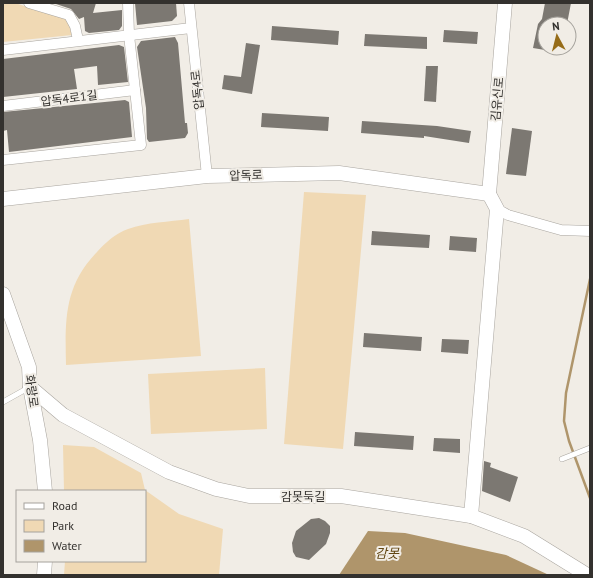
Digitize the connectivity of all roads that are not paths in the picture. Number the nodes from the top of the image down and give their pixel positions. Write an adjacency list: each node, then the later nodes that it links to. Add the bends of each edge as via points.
1 (29, 3): 7 (street, via 69,15)
2 (128, 3): 6 (street)
3 (189, 3): 5 (street, 압독4로)
4 (504, 3): 13 (street, 김유신로)
5 (191, 28): 6 (street); 12 (street, 압독4로)
6 (129, 35): 7 (street); 9 (street)
7 (78, 40): 8 (street)
8 (3, 50)
9 (135, 90): 10 (street, 압독4로1길); 11 (street, via 141,145)
10 (3, 106)
11 (3, 160)
12 (207, 176): 13 (street, 압독로, via 339,173); 14 (street, 압독로)
13 (489, 194): 15 (street)
14 (3, 199)
15 (497, 208): 16 (street, via 508,215 561,230); 23 (street)
16 (590, 231)
17 (3, 294): 18 (street, 화랑로, via 29,367)
18 (30, 386): 19 (lane); 22 (street, 화랑로, via 40,440); 23 (street, 감못둑길, via 64,416 169,472 216,489 249,496 341,496)
19 (3, 402)
20 (590, 448): 21 (lane)
21 (564, 458)
22 (45, 490)
23 (471, 516): 26 (street, 감못둑길, via 524,536)
24 (45, 562): 25 (street)
25 (44, 575)
26 (587, 575)

